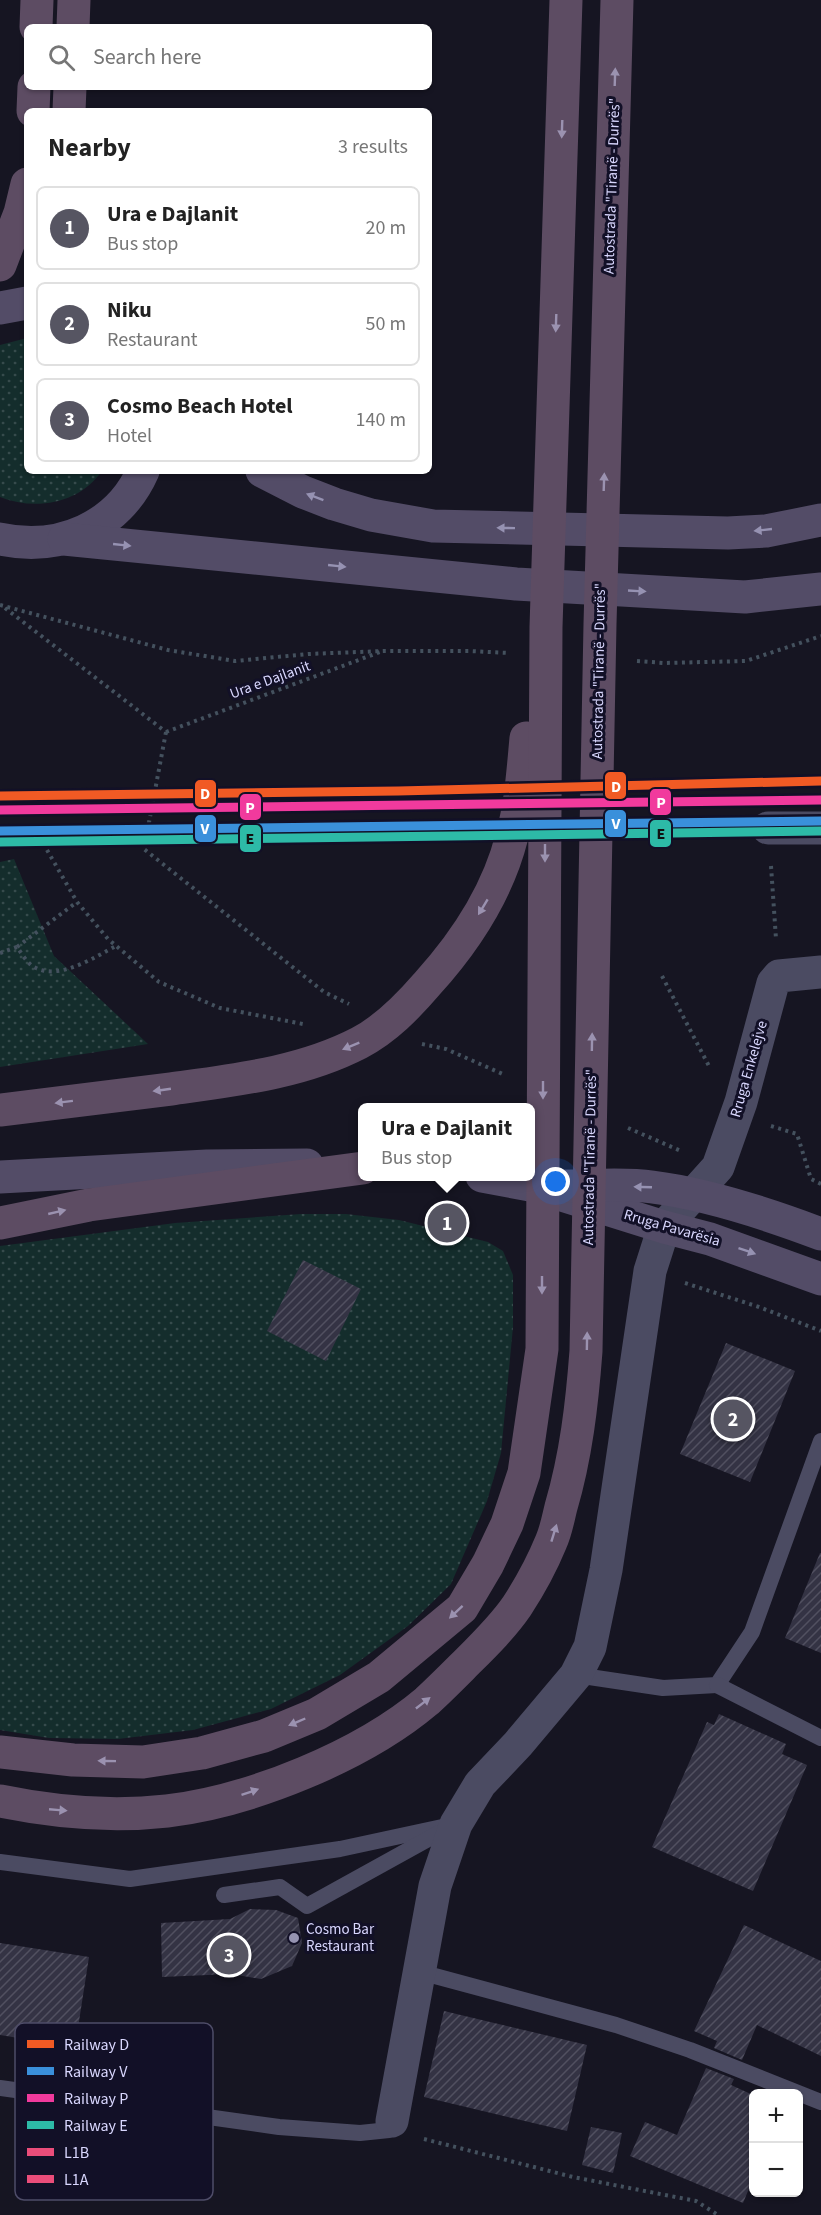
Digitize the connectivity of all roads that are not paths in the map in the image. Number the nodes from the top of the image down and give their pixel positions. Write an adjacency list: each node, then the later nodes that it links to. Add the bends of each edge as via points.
1 (37, 0): 5 (highway)
2 (74, 0): 6 (highway)
3 (564, 9): 21 (highway, one-way to 21)
4 (617, 12): 41 (highway, Autostrada "Tiranë - Durrës", one-way to 4, via 103,1813 166,1811 226,1800 341,1756 426,1702 481,1649 516,1608 552,1541 580,1420 586,1351)
5 (36, 24)
6 (73, 24)
7 (34, 90): 9 (highway)
8 (70, 90): 10 (highway)
9 (33, 108)
10 (69, 108)
11 (24, 196): 12 (highway)
12 (0, 265)
13 (24, 304): 14 (main road)
14 (0, 308)
15 (141, 474): 19 (main road, via 123,503 110,515 88,530)
16 (268, 474): 17 (main road, one-way to 16, via 766,531 728,533 433,526 334,504)
17 (821, 520)
18 (0, 539): 19 (main road, via 28,543)
19 (64, 539): 20 (main road, one-way to 20, via 516,584 745,597)
20 (821, 589)
21 (546, 627): 25 (highway, one-way to 25, via 530,700 513,835 503,866 463,942 404,1010 360,1042 305,1065 242,1079); 40 (highway, one-way to 40, via 542,1349 524,1473 488,1564 462,1608 379,1677 317,1714 264,1736 202,1753 143,1762)
22 (768, 828): 23 (street)
23 (821, 828)
24 (821, 972): 31 (street, Rruga Enkelejve, via 779,976 773,983 741,1102 718,1167)
25 (0, 1110)
26 (358, 1168): 28 (main road, via 296,1164 207,1166)
27 (358, 1169): 32 (highway, one-way to 27, via 89,1205)
28 (0, 1177)
29 (509, 1181): 30 (main road)
30 (530, 1185): 31 (main road, Rruga Pavarësia, one-way to 30, via 651,1186); 33 (main road, Rruga Pavarësia)
31 (692, 1194): 33 (street, Rruga Enkelejve); 34 (main road, Rruga Pavarësia)
32 (0, 1223)
33 (664, 1227): 35 (main road, Rruga Pavarësia, one-way to 35, via 710,1239); 37 (street, via 650,1271 600,1607 590,1647)
34 (821, 1234)
35 (821, 1279)
36 (821, 1441): 38 (lane, via 752,1632)
37 (576, 1675): 38 (lane, via 663,1688); 42 (street, via 480,1784)
38 (717, 1685): 39 (lane)
39 (821, 1738)
40 (0, 1752)
41 (0, 1802)
42 (456, 1824): 43 (lane, via 340,1849 130,1879); 44 (lane, via 307,1906 280,1887); 45 (street, via 435,1886)
43 (0, 1862)
44 (224, 1894)
45 (420, 1972): 48 (lane, via 616,2025); 50 (street)
46 (0, 2088): 47 (lane)
47 (15, 2090)
48 (821, 2102)
49 (213, 2118): 50 (lane, via 360,2133)
50 (390, 2125)

